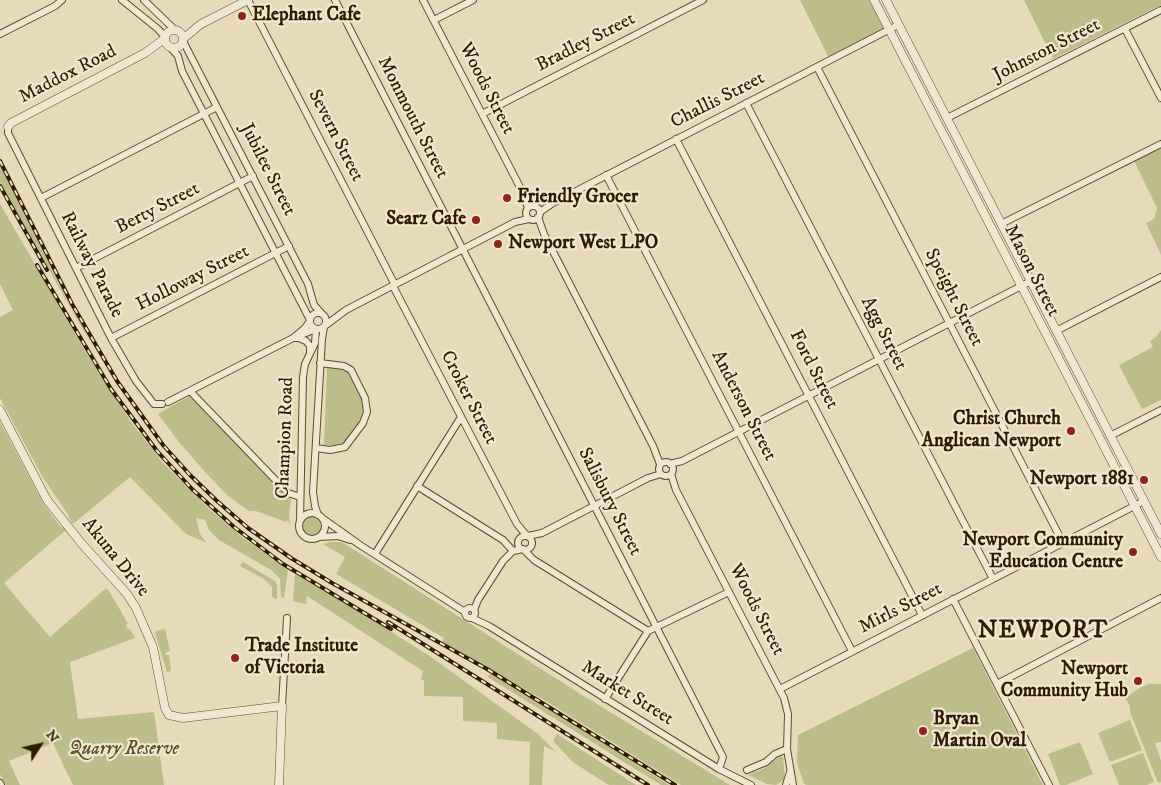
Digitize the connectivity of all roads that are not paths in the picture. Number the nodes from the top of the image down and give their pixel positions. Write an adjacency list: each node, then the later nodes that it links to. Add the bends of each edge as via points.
1 (62, 0): 18 (street)
2 (122, 0): 19 (street, via 158,29)
3 (144, 0): 16 (street)
4 (248, 0): 13 (street); 45 (street, Severn Street)
5 (335, 0): 40 (street, Monmouth Street)
6 (424, 0): 12 (street, Woods Street)
7 (473, 0): 12 (street)
8 (703, 0): 28 (street, Bradley Street)
9 (874, 0): 17 (street, Mason Street)
10 (886, 0): 14 (street, Mason Street)
11 (1161, 10): 15 (street, Johnston Street)
12 (434, 20): 28 (street, Woods Street)
13 (201, 24): 16 (street); 20 (street)
14 (898, 25): 17 (street, Challis Street); 29 (street, Mason Street)
15 (1125, 29): 24 (street); 29 (street, Johnston Street)
16 (176, 30): 19 (street, via 168,31); 20 (street, via 182,34)
17 (889, 30): 23 (street, Challis Street); 46 (street, Mason Street)
18 (0, 34)
19 (164, 38): 21 (street); 22 (street, Maddox Road)
20 (183, 40): 21 (street, via 179,47); 26 (street, Jubilee Street)
21 (170, 48): 22 (street, Maddox Road); 27 (street, Jubilee Street, via 178,56 182,72)
22 (145, 53): 30 (street, Maddox Road)
23 (816, 67): 25 (street, Challis Street); 50 (street, Speight Street)
24 (1161, 98)
25 (746, 103): 31 (street, Challis Street); 57 (street, Agg Street)
26 (217, 107): 27 (street); 34 (street, Jubilee Street)
27 (204, 114): 35 (street, Jubilee Street); 36 (street)
28 (482, 114): 37 (street, Woods Street)
29 (946, 118): 38 (street, Mason Street)
30 (8, 127): 36 (street, Railway Parade, via 8,133)
31 (676, 139): 33 (street, Challis Street); 60 (street, Ford Street)
32 (1161, 144): 38 (street)
33 (606, 175): 37 (street, Challis Street); 64 (street, Anderson Street)
34 (253, 176): 35 (street, Berty Street); 39 (street, Jubilee Street)
35 (239, 184): 41 (street, Jubilee Street); 42 (street, Berty Street)
36 (41, 198): 42 (street, Railway Parade)
37 (533, 213): 40 (street, Challis Street); 67 (street, Woods Street)
38 (1001, 224): 44 (street, Mason Street)
39 (289, 246): 41 (street, Holloway Street); 48 (street, Jubilee Street, via 309,286 314,305)
40 (462, 249): 45 (street, Challis Street); 72 (street, Salisbury Street)
41 (276, 253): 49 (street, Jubilee Street); 54 (street, Holloway Street)
42 (76, 268): 54 (street, Railway Parade)
43 (1161, 277): 53 (street)
44 (1031, 281): 46 (street); 53 (street, Mason Street)
45 (394, 285): 47 (street, Challis Street); 63 (street, Croker Street)
46 (1021, 286): 50 (street); 71 (street, Mason Street)
47 (346, 310): 48 (street, Challis Street); 51 (street, Challis Street)
48 (322, 314): 49 (street, via 314,314); 51 (street, via 326,319)
49 (310, 320): 52 (street); 55 (street)
50 (949, 323): 57 (street); 81 (street, Speight Street)
51 (325, 326): 52 (street); 58 (street, Champion Road)
52 (316, 329): 55 (street); 56 (street, Champion Road, via 315,344)
53 (1056, 331): 65 (street, Mason Street)
54 (111, 338): 59 (street, Railway Parade, via 136,381 154,404 165,403)
55 (293, 338): 56 (street, via 307,342); 59 (street)
56 (310, 354): 69 (street, Champion Road, via 303,377)
57 (879, 359): 60 (street); 89 (street, Agg Street)
58 (320, 363): 66 (street, Champion Road); 66 (street, via 351,370 365,398 366,412 364,423 346,447)
59 (190, 391): 69 (street, via 288,493)
60 (809, 395): 64 (street); 94 (street, Ford Street)
61 (0, 410): 102 (street, Akuna Drive, via 48,500 82,544 128,594 136,608 153,647 168,715 183,718)
62 (1161, 410): 65 (street)
63 (461, 418): 68 (street); 75 (street, Croker Street)
64 (739, 431): 67 (street); 98 (street, Anderson Street)
65 (1110, 436): 70 (street, Mason Street)
66 (316, 448): 73 (street, Champion Road, via 313,497)
67 (666, 469): 72 (street); 90 (street, Woods Street)
68 (417, 486): 84 (street, via 503,540); 86 (street)
69 (300, 497): 74 (street, Champion Road)
70 (1144, 501): 71 (street, Mirls Street); 77 (street, Mason Street)
71 (1134, 506): 81 (street, Mirls Street); 87 (street, Mason Street)
72 (594, 507): 76 (street); 96 (street, Salisbury Street)
73 (320, 516): 74 (street, via 308,514); 79 (street, via 325,530); 82 (street, Market Street)
74 (300, 521): 79 (street, via 304,536 310,539)
75 (517, 524): 78 (street, Croker Street); 80 (street, Croker Street)
76 (542, 533): 78 (street); 83 (street)
77 (1161, 534)
78 (528, 536): 80 (street); 83 (street)
79 (319, 537): 82 (street, Market Street, via 341,537)
80 (519, 539): 84 (street); 85 (street)
81 (1063, 542): 89 (street, Mirls Street)
82 (360, 545): 86 (street, Market Street)
83 (532, 545): 85 (street); 88 (street)
84 (512, 549): 85 (street); 93 (street, via 505,553)
85 (523, 549): 88 (street)
86 (375, 554): 93 (street, Market Street)
87 (1161, 557)
88 (538, 562): 97 (street)
89 (993, 579): 92 (street, Mirls Street)
90 (729, 592): 96 (street); 100 (street, Woods Street)
91 (1161, 598): 99 (street)
92 (953, 599): 94 (street, Mirls Street); 99 (street)
93 (470, 612): 101 (street, Market Street)
94 (922, 615): 98 (street, Mirls Street)
95 (287, 618): 102 (street)
96 (658, 628): 97 (street); 104 (street, Salisbury Street, via 723,756)
97 (648, 631): 101 (street)
98 (852, 651): 100 (street, Mirls Street)
99 (997, 684): 111 (street)
100 (780, 689): 103 (street, Woods Street, via 788,714)
101 (605, 699): 104 (street, Market Street)
102 (282, 706): 107 (street)
103 (787, 749): 105 (street); 106 (street, Woods Street)
104 (719, 769): 108 (street, Market Street)
105 (747, 770)
106 (790, 771): 109 (street, Woods Street); 110 (street, Woods Street)
107 (279, 785)
108 (751, 785)
109 (786, 785)
110 (793, 785)
111 (1049, 785)

